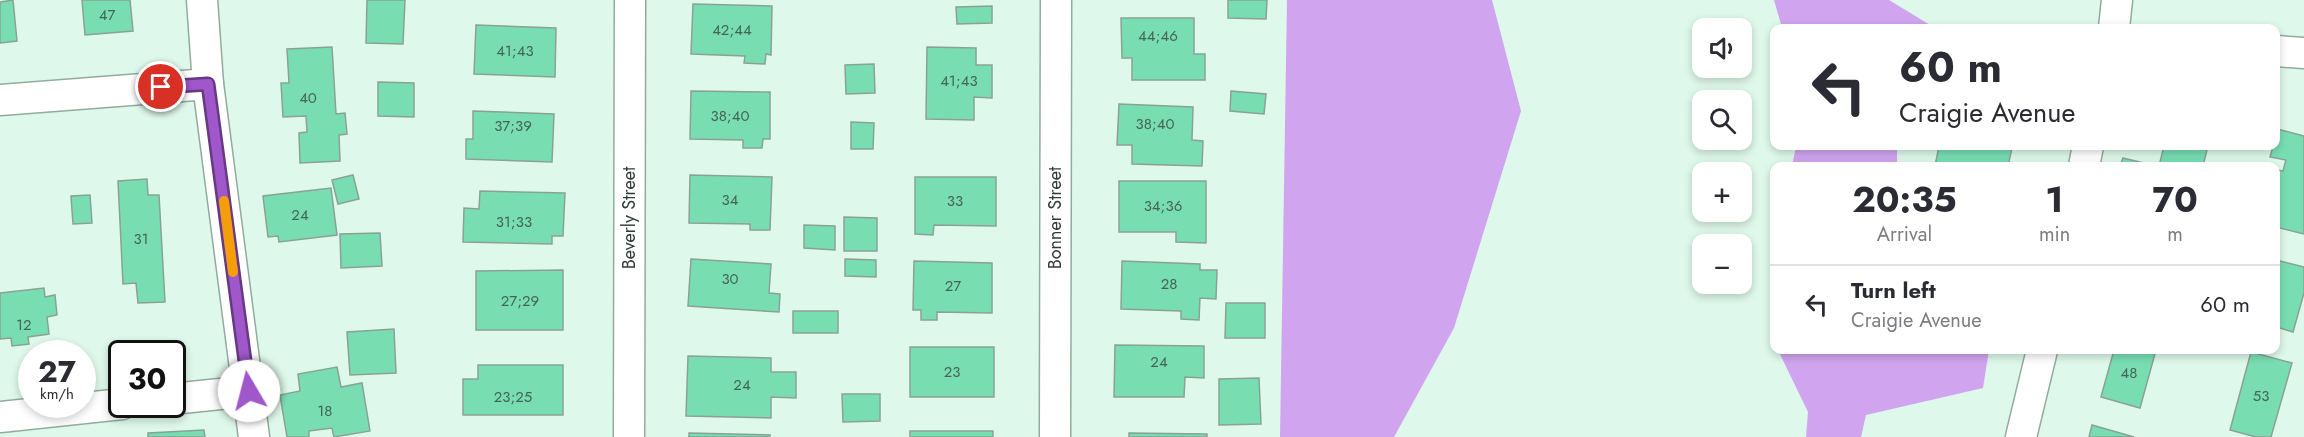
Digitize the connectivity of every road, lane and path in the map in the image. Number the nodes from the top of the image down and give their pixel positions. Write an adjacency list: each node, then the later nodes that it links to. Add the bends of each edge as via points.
1 (202, 0): 8 (street)
2 (630, 0): 16 (street, Beverly Street)
3 (1056, 0): 17 (street, Bonner Street)
4 (2116, 0): 5 (street)
5 (2114, 24)
6 (2280, 51): 7 (street)
7 (2304, 53)
8 (208, 84): 9 (street); 11 (street)
9 (0, 100)
10 (2041, 354): 18 (street)
11 (249, 391): 12 (street); 15 (street)
12 (186, 398)
13 (108, 405): 14 (street)
14 (0, 417)
15 (254, 437)
16 (629, 437)
17 (1055, 437)
18 (2021, 437)

